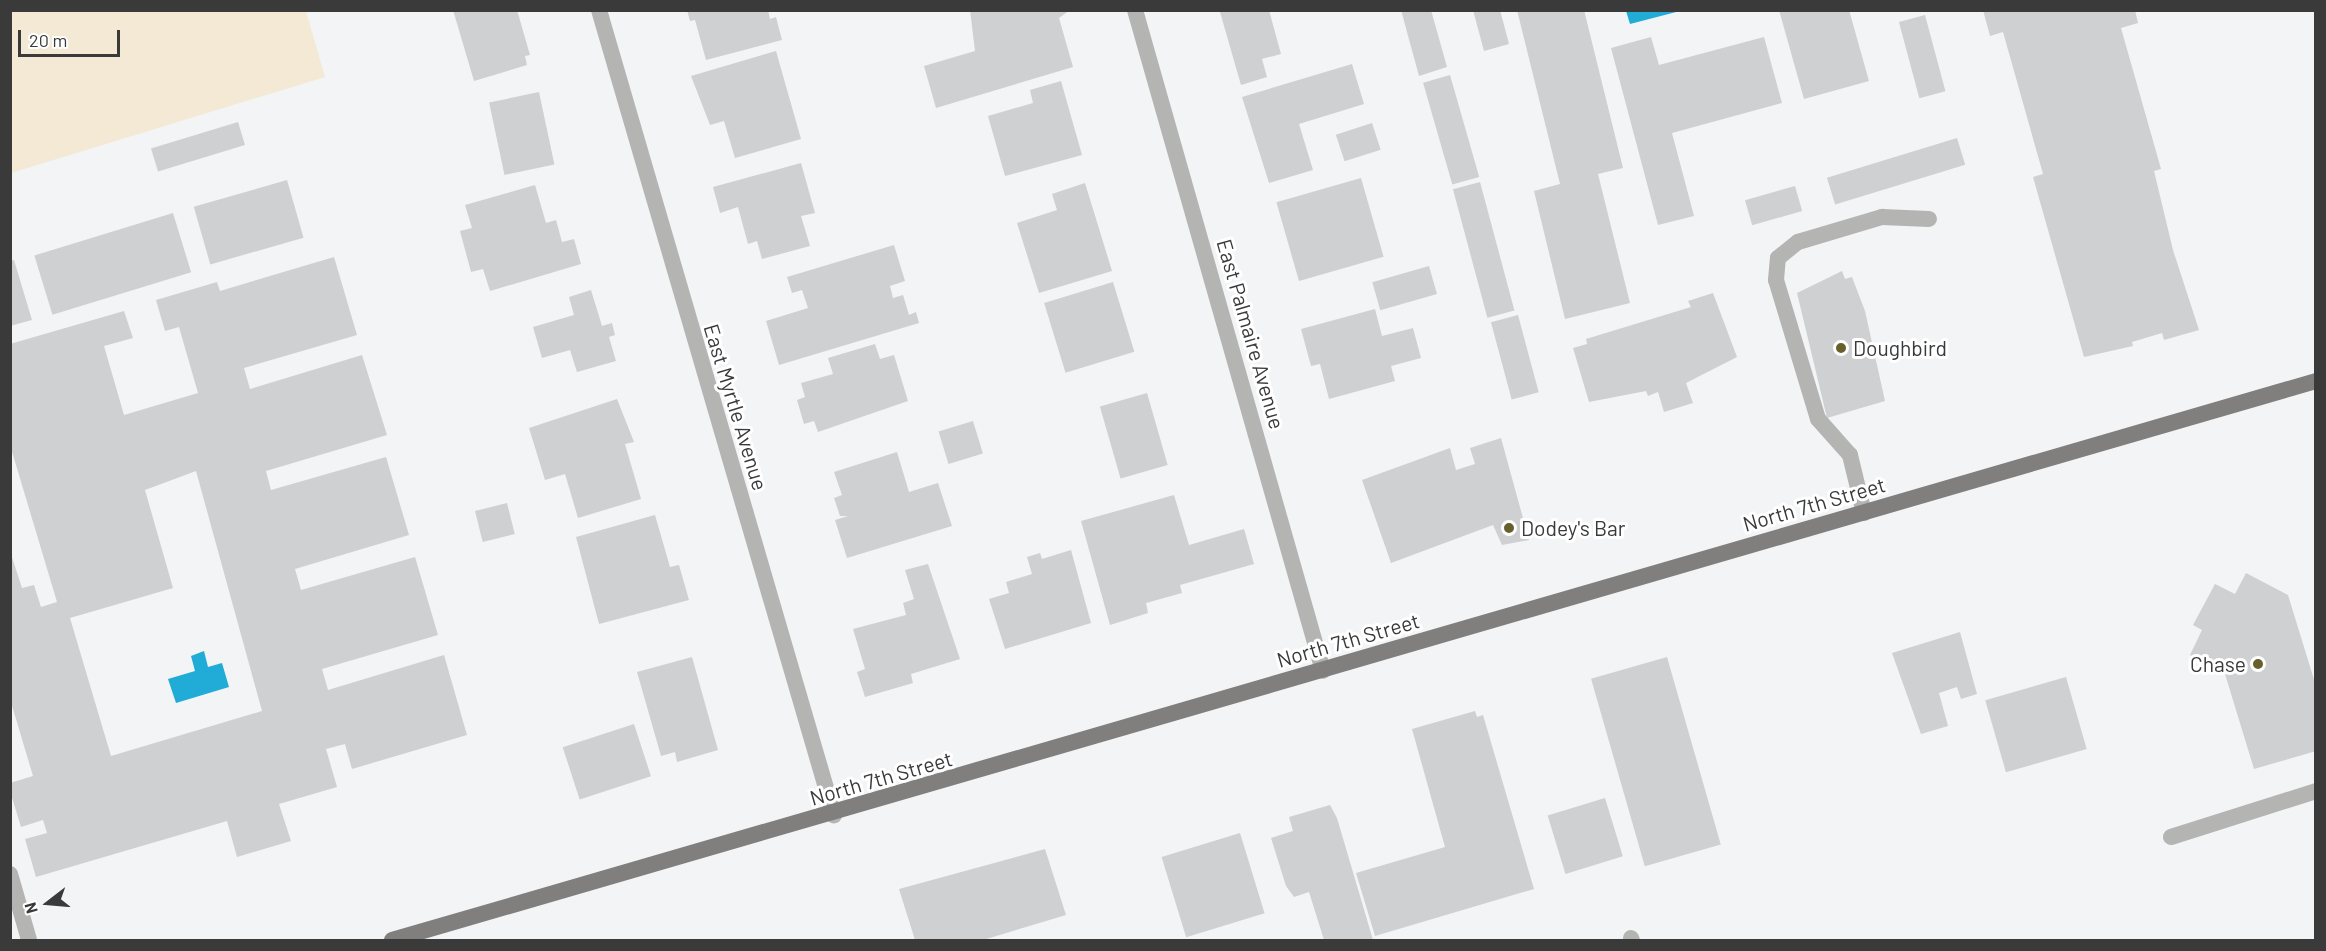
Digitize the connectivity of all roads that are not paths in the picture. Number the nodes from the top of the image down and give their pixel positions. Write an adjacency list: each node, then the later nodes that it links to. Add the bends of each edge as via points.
1 (599, 10): 8 (street, East Myrtle Avenue)
2 (1135, 10): 6 (street, East Palmaire Avenue)
3 (1929, 219): 5 (street, via 1882,217 1798,242 1778,258 1776,280 1818,419 1850,455)
4 (2316, 381): 5 (main road, North 7th Street)
5 (1864, 513): 6 (main road, North 7th Street)
6 (1323, 671): 8 (main road, North 7th Street)
7 (2316, 791): 9 (street)
8 (834, 815): 12 (main road, North 7th Street)
9 (2171, 837)
10 (10, 874): 11 (street)
11 (29, 940)
12 (392, 940)

